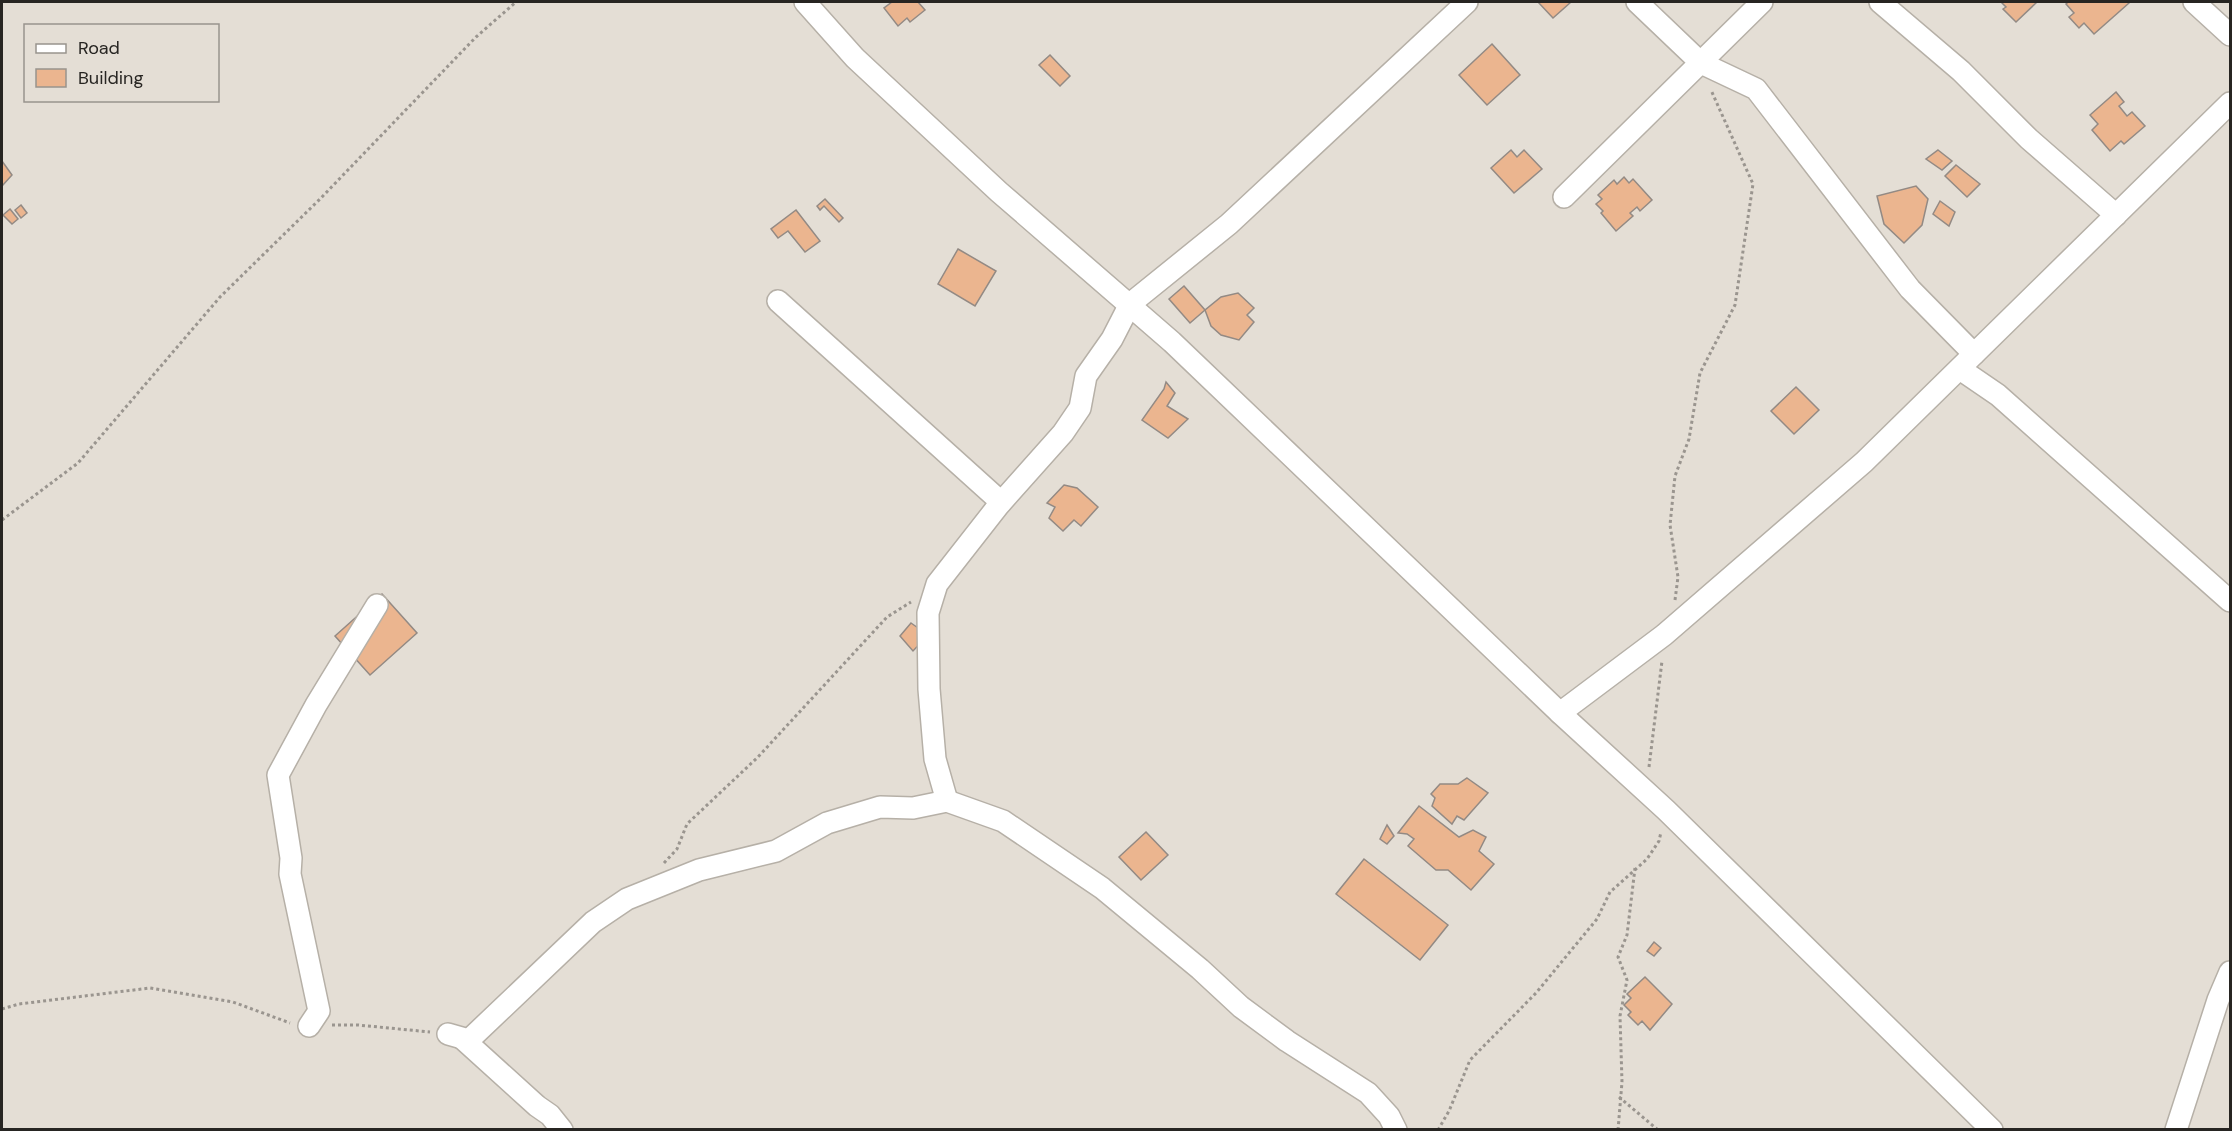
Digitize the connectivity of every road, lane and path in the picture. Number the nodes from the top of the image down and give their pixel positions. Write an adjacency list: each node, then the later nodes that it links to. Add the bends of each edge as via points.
1 (516, 2): 17 (path, via 476,37 220,297 78,463)
2 (806, 2): 14 (street, via 855,58 999,192)
3 (1467, 2): 14 (street, via 1229,224)
4 (1637, 2): 9 (street)
5 (1762, 2): 9 (street)
6 (1880, 2): 12 (street, via 1961,71 2030,140)
7 (2194, 2): 8 (street)
8 (2230, 35)
9 (1701, 63): 11 (street); 15 (street, via 1756,89); 21 (path, via 1753,184 1735,305 1700,373 1689,439 1675,476 1670,525 1678,577)
10 (2230, 103): 12 (street)
11 (1564, 197)
12 (2116, 215): 15 (street)
13 (778, 301): 16 (street)
14 (1130, 304): 16 (street, via 1086,376 1080,408 1063,434); 22 (street)
15 (1967, 361): 19 (street, via 1998,395); 21 (street, via 1864,462)
16 (1001, 502): 18 (street)
17 (2, 520)
18 (938, 584): 23 (street, via 928,613 929,689 935,759); 26 (path, via 887,617 758,757 687,824 677,849)
19 (2230, 601)
20 (377, 605): 29 (street, via 278,776 290,874 319,1011)
21 (1667, 633): 22 (street); 24 (path, via 1649,760)
22 (1560, 713): 24 (street)
23 (947, 801): 26 (street, via 913,808 880,807 827,823 776,851 699,870); 33 (street, via 1002,821 1102,888 1241,1007 1368,1093)
24 (1658, 803): 25 (path, via 1659,841); 37 (street)
25 (1635, 868): 31 (path, via 1627,935 1618,957 1628,980 1620,1017); 34 (path, via 1610,892 1597,919 1536,993 1470,1060)
26 (642, 893): 30 (street, via 593,922 469,1040)
27 (2230, 972): 38 (street)
28 (2, 1009): 29 (path, via 150,988 233,1002 298,1026)
29 (309, 1026): 30 (path, via 358,1025)
30 (455, 1036): 32 (street, via 550,1115)
31 (1619, 1097): 35 (path); 36 (path)
32 (562, 1130)
33 (1396, 1130)
34 (1438, 1130)
35 (1618, 1130)
36 (1658, 1130)
37 (1992, 1130)
38 (2176, 1130)

